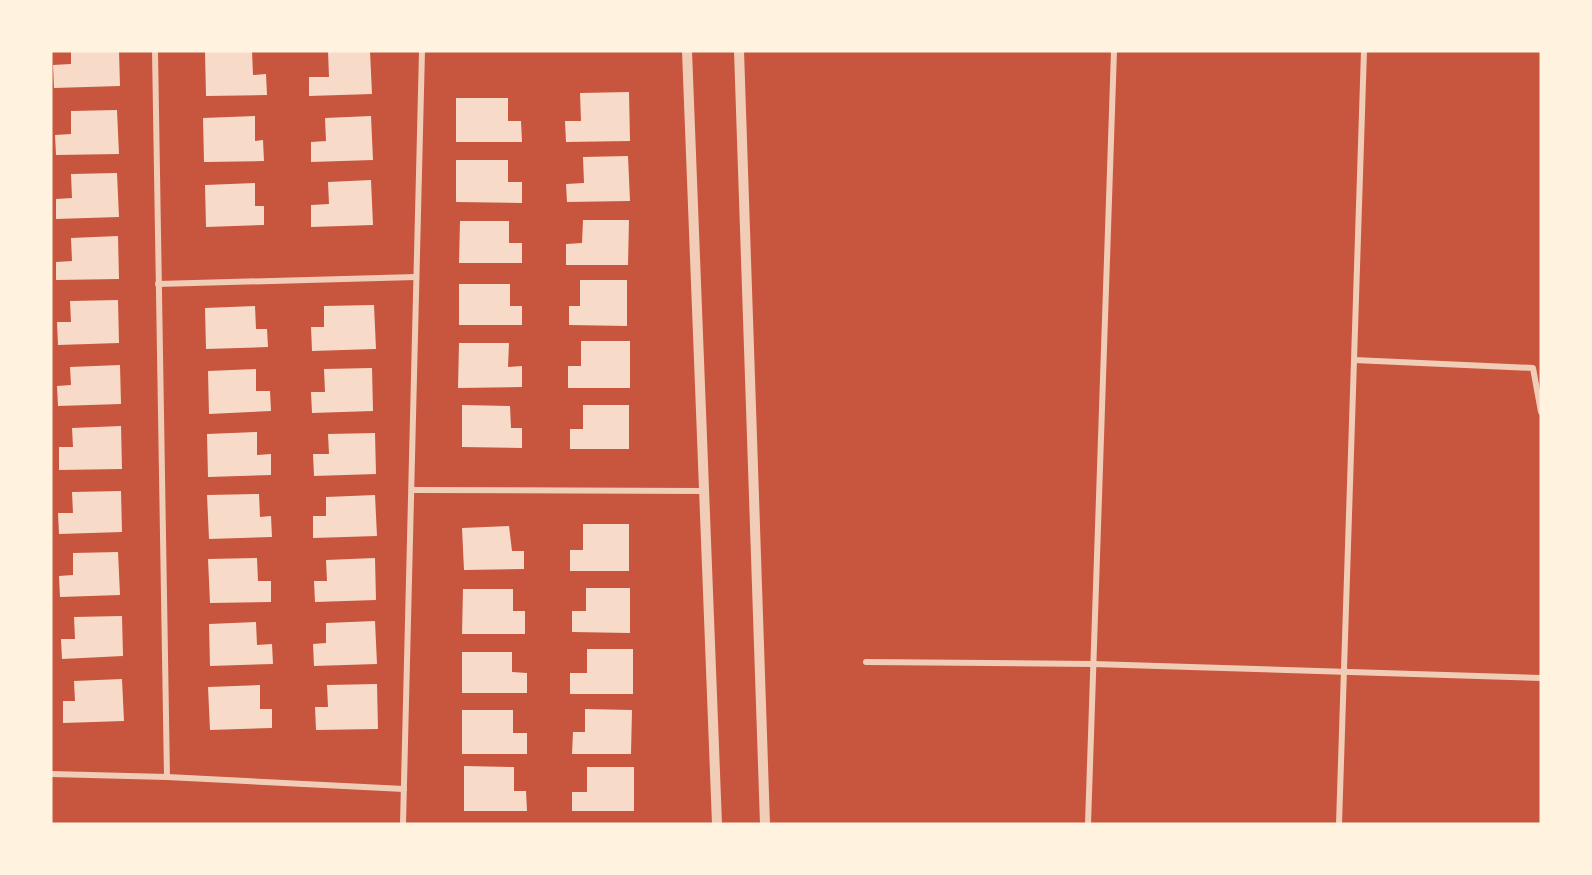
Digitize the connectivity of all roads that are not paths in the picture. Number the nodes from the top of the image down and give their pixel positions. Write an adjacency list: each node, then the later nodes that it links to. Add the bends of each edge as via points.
1 (155, 51): 8 (street)
2 (422, 51): 7 (street)
3 (687, 51): 12 (street)
4 (739, 51): 22 (street)
5 (1114, 51): 14 (street)
6 (1364, 51): 9 (street)
7 (416, 277): 8 (street); 11 (street)
8 (158, 284): 18 (street)
9 (1354, 360): 10 (street, via 1533,368); 15 (street)
10 (1541, 412)
11 (411, 490): 12 (street); 19 (street)
12 (704, 491): 21 (street)
13 (866, 662): 14 (street)
14 (1093, 664): 15 (street); 23 (street)
15 (1344, 672): 16 (street); 24 (street)
16 (1541, 678)
17 (51, 774): 18 (street)
18 (167, 777): 19 (street)
19 (404, 789): 20 (street)
20 (403, 824)
21 (717, 824)
22 (765, 824)
23 (1088, 824)
24 (1339, 824)

